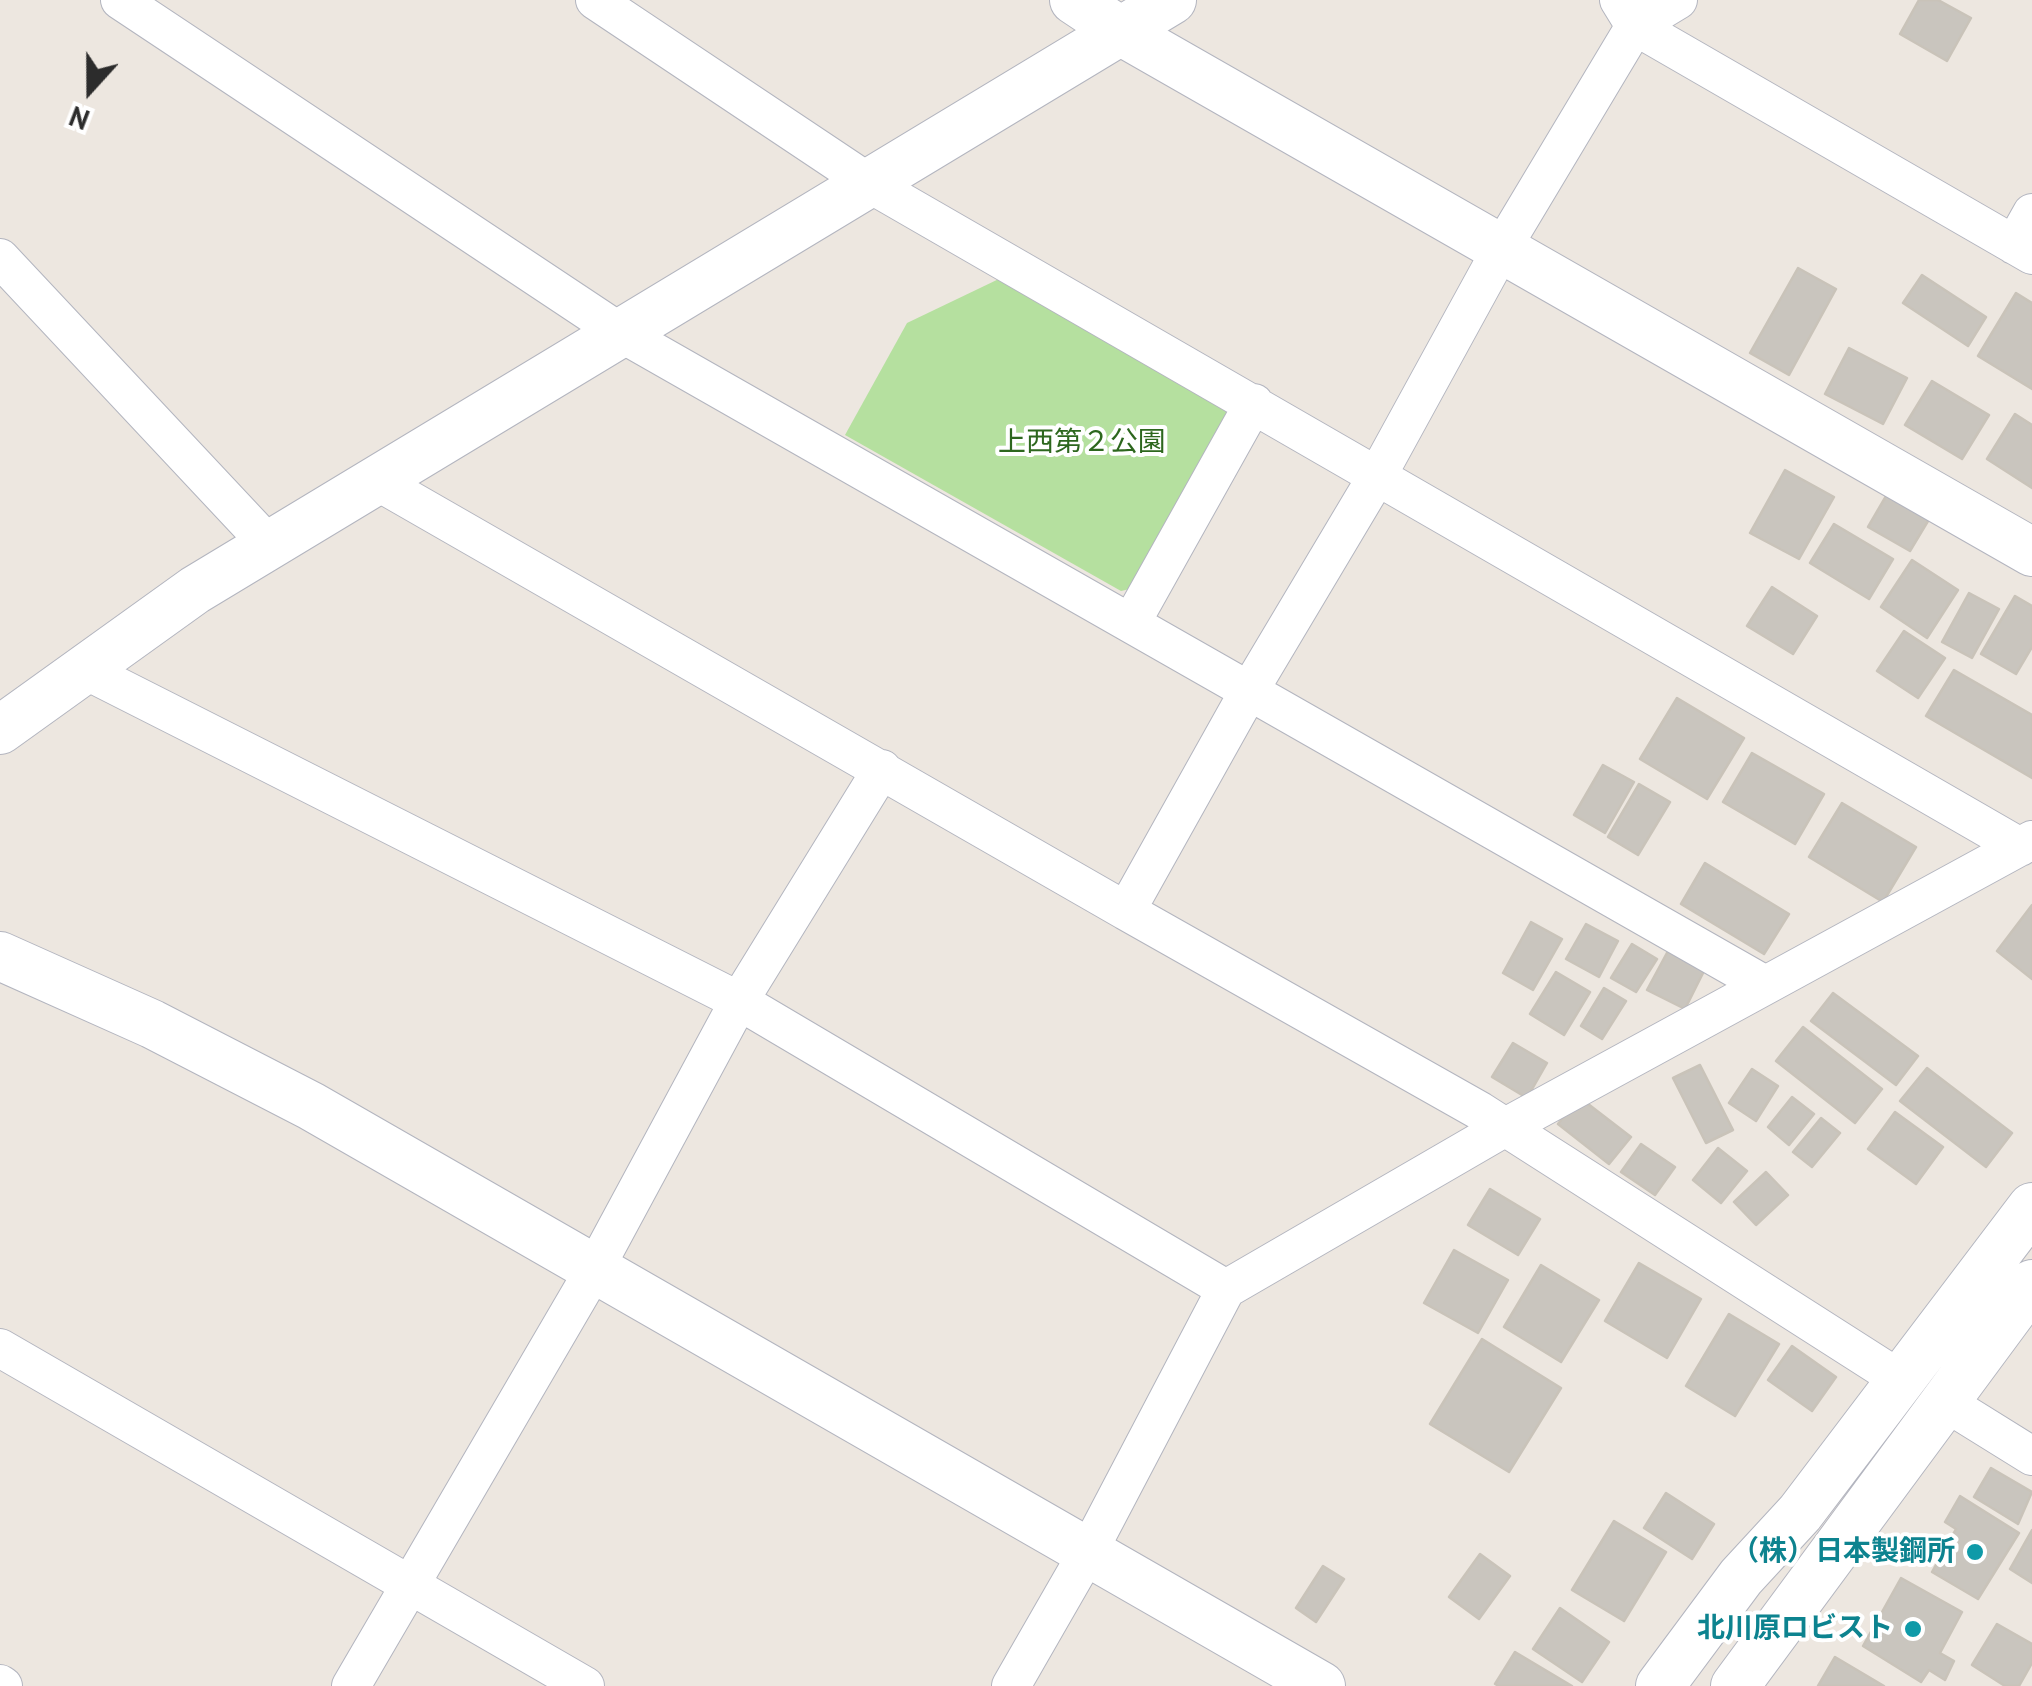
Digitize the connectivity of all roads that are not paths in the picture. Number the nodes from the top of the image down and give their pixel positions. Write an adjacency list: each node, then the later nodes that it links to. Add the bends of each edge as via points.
1 (120, 0): 12 (street)
2 (595, 0): 8 (street)
3 (1074, 0): 7 (street)
4 (1172, 0): 7 (street)
5 (1678, 0): 6 (street)
6 (1627, 13): 9 (street); 10 (street)
7 (1122, 32): 8 (street); 10 (street)
8 (872, 184): 12 (street); 13 (street)
9 (2026, 238)
10 (1502, 248): 14 (street); 17 (street)
11 (0, 258): 16 (street)
12 (621, 333): 15 (street); 18 (street)
13 (1254, 403): 14 (street); 18 (street)
14 (1376, 478): 20 (street); 23 (street)
15 (374, 480): 16 (street); 22 (street)
16 (270, 546): 19 (street)
17 (2032, 552)
18 (1131, 622): 20 (street)
19 (83, 669): 21 (street); 27 (street)
20 (1249, 691): 24 (street); 26 (street)
21 (3, 723)
22 (882, 769): 24 (street); 27 (street)
23 (2026, 843): 26 (street)
24 (1126, 911): 28 (street)
25 (0, 956): 30 (street, via 277,1088)
26 (1765, 985): 28 (street)
27 (740, 1002): 30 (street); 32 (street)
28 (1502, 1129): 32 (street); 34 (street)
29 (2032, 1207): 34 (street)
30 (594, 1270): 37 (street); 38 (street)
31 (2032, 1284): 35 (street)
32 (1226, 1289): 37 (street)
33 (0, 1348): 38 (street)
34 (1901, 1380): 43 (street)
35 (1945, 1402): 36 (street); 44 (street)
36 (2032, 1456)
37 (1088, 1552): 41 (street); 42 (street)
38 (410, 1585): 39 (street); 40 (street)
39 (351, 1686)
40 (585, 1686)
41 (1011, 1686)
42 (1321, 1686)
43 (1660, 1686)
44 (1735, 1686)

